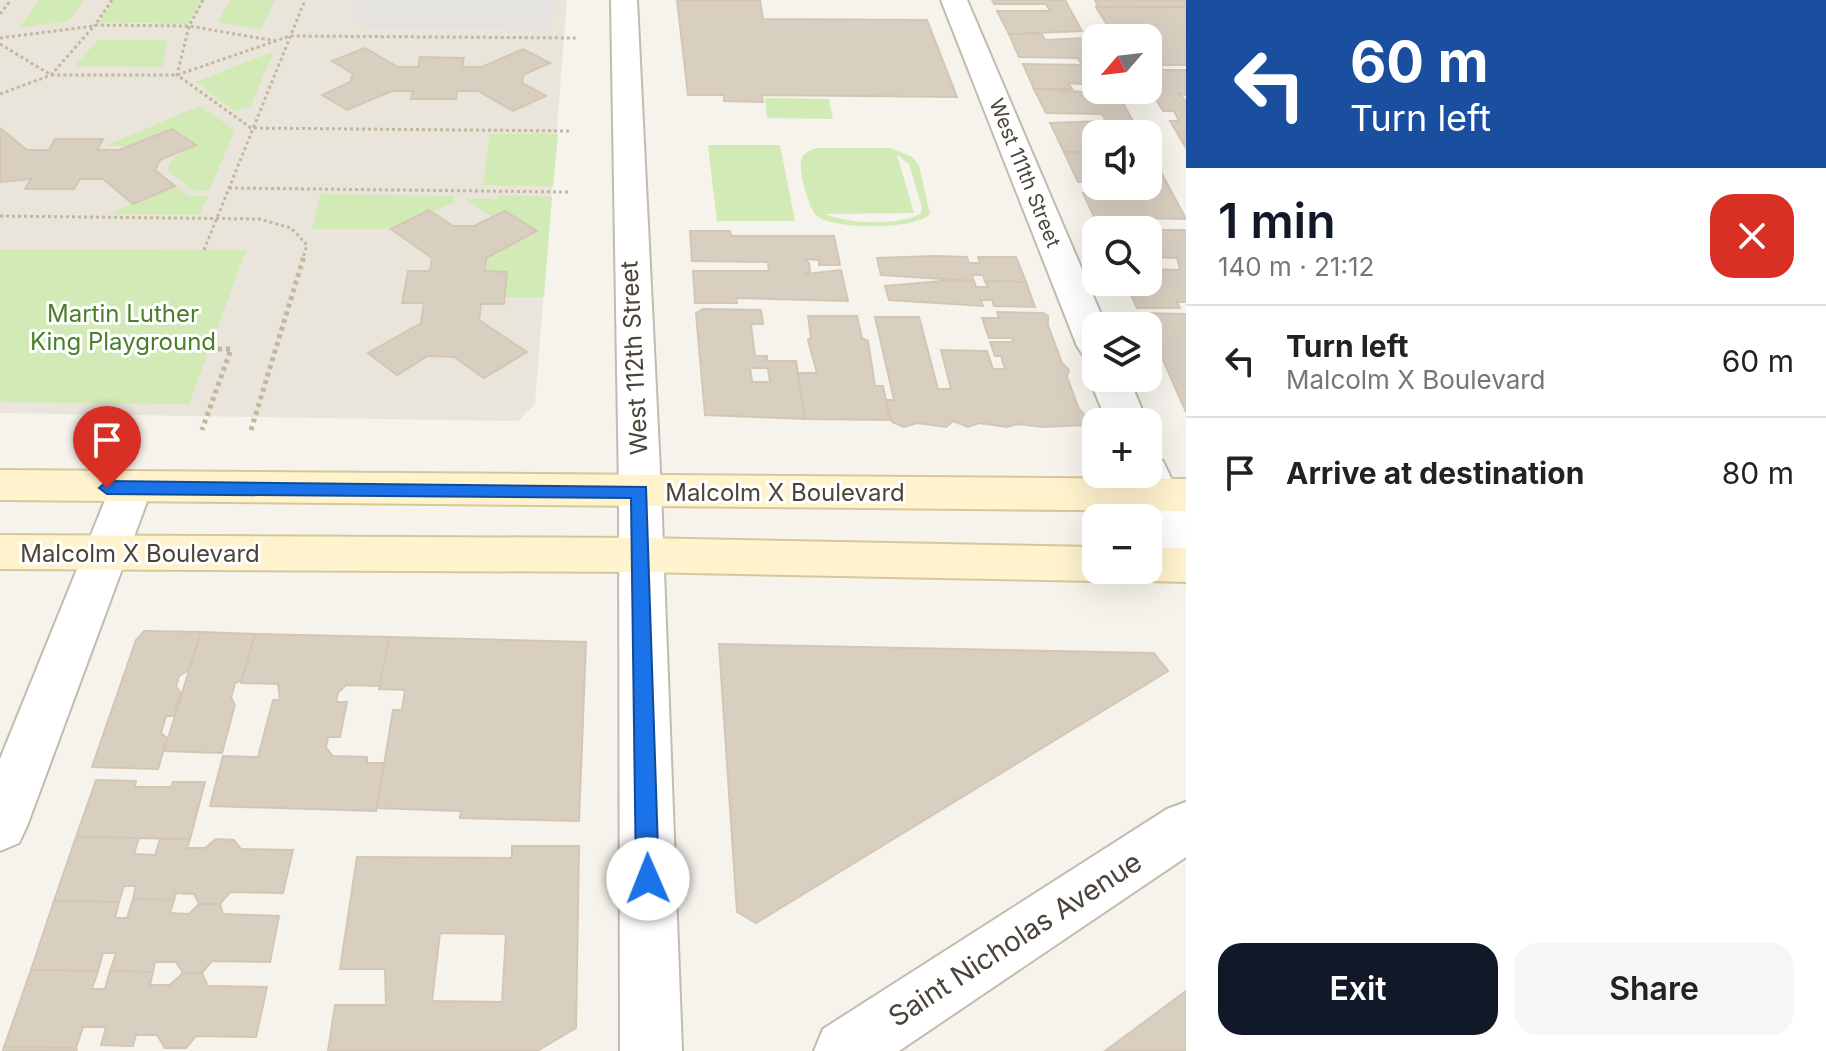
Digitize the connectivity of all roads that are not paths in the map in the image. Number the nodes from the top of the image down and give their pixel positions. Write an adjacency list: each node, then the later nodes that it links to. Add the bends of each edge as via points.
1 (624, 0): 7 (street, West 112th Street)
2 (954, 0): 3 (street, West 111th Street)
3 (1082, 312)
4 (0, 485): 6 (main road, Malcolm X Boulevard)
5 (1164, 487): 7 (main road, Malcolm X Boulevard); 11 (street)
6 (131, 488): 7 (main road, Malcolm X Boulevard); 9 (street)
7 (640, 491): 10 (street, West 112th Street)
8 (0, 552): 9 (main road, Malcolm X Boulevard)
9 (104, 553): 10 (main road, Malcolm X Boulevard); 14 (street)
10 (642, 555): 12 (main road, Malcolm X Boulevard); 16 (street, West 112th Street)
11 (1186, 563): 13 (main road)
12 (1082, 564)
13 (1162, 564)
14 (0, 826)
15 (1186, 827): 17 (street, Saint Nicholas Avenue)
16 (651, 1051)
17 (845, 1051)

